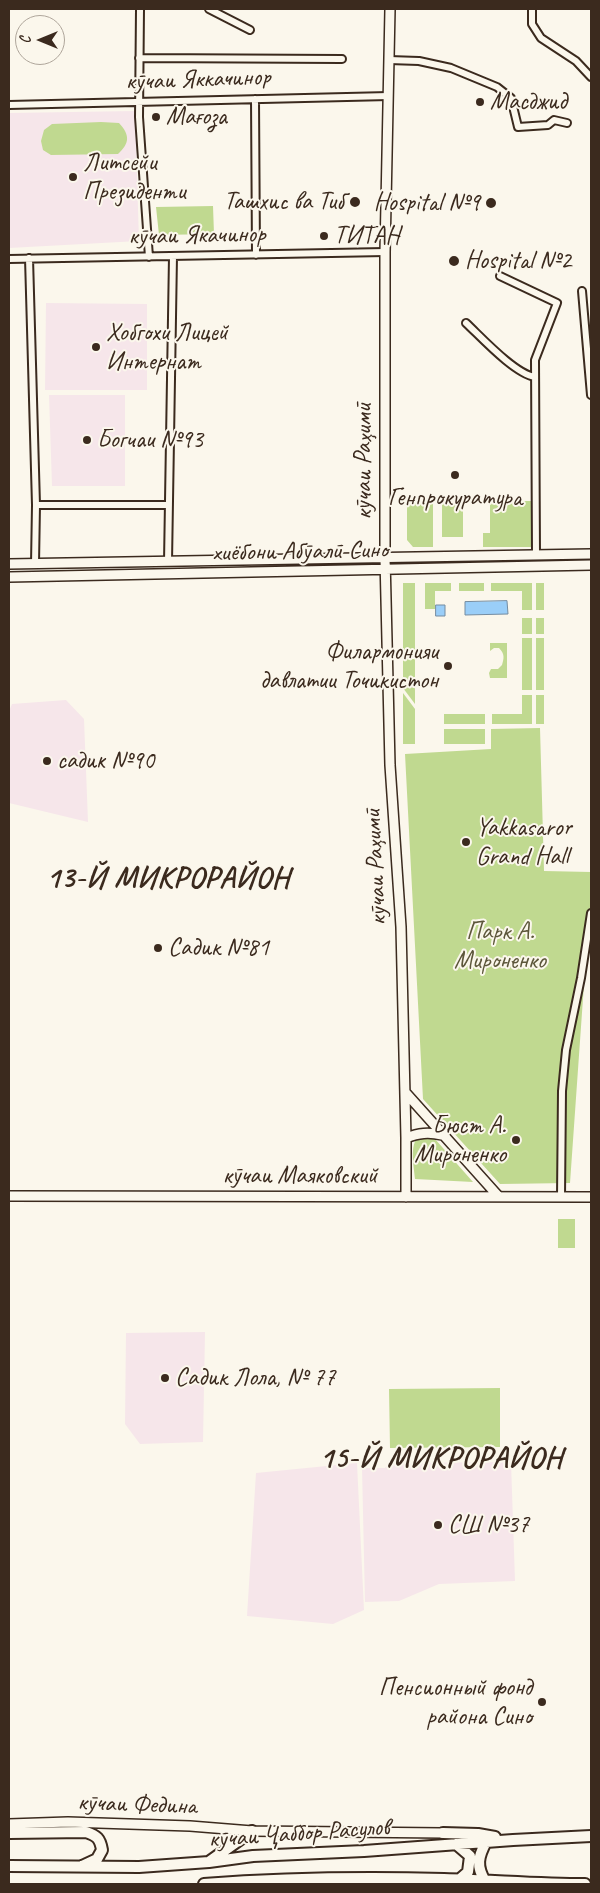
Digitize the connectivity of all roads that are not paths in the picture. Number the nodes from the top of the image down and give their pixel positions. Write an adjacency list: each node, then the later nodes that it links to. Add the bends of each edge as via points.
1 (140, 9): 6 (street)
2 (209, 9): 5 (street)
3 (390, 9): 8 (street, кӯчаи Раҳимӣ)
4 (532, 9): 9 (street, via 532,24 541,38 576,60)
5 (250, 30)
6 (139, 58): 7 (street); 12 (street)
7 (342, 59)
8 (389, 60): 10 (street, кӯчаи Раҳимӣ); 14 (street, via 419,61 451,68 498,87 511,98 518,127 548,124 554,120)
9 (591, 77)
10 (389, 96): 11 (street, кӯчаи Яккачинор); 15 (street, кӯчаи Раҳимӣ)
11 (255, 99): 12 (street, кӯчаи Яккачинор); 16 (street)
12 (139, 102): 13 (street, кӯчаи Яккачинор); 18 (street)
13 (9, 105)
14 (567, 123)
15 (385, 252): 16 (street, кӯчаи Якачинор); 30 (street, кӯчаи Раҳимӣ)
16 (256, 255): 17 (street, кӯчаи Якачинор)
17 (173, 256): 18 (street, кӯчаи Якачинор); 27 (street)
18 (149, 257): 20 (street, кӯчаи Якачинор)
19 (9, 258): 20 (street, кӯчаи Якачинор)
20 (28, 258): 26 (street)
21 (500, 276): 24 (street, via 557,303 535,360)
22 (582, 291): 25 (street)
23 (466, 323): 24 (street, via 514,366 527,376)
24 (535, 377): 29 (street)
25 (591, 395)
26 (36, 505): 27 (street); 33 (street)
27 (169, 505): 31 (street)
28 (591, 554): 29 (street, хиёбони Абӯалӣ Сино)
29 (536, 555): 30 (street, хиёбони Абӯалӣ Сино)
30 (384, 558): 31 (street, хиёбони Абӯалӣ Сино); 35 (street, кӯчаи Раҳимӣ)
31 (168, 562): 33 (street, хиёбони Абӯалӣ Сино)
32 (9, 564): 33 (street, хиёбони Абӯалӣ Сино)
33 (35, 564)
34 (591, 566): 35 (street, хиёбони Абӯалӣ Сино)
35 (385, 571): 36 (street, хиёбони Абӯалӣ Сино); 38 (street, кӯчаи Раҳимӣ, via 386,709 401,927)
36 (9, 577)
37 (591, 913): 44 (street, via 566,1050 562,1091)
38 (405, 1092): 39 (street); 40 (street, кӯчаи Раҳимӣ)
39 (442, 1135): 40 (street, via 430,1132); 43 (street)
40 (406, 1138): 42 (street, кӯчаи Раҳимӣ)
41 (9, 1196): 42 (street, кӯчаи Маяковский)
42 (406, 1197): 43 (street, кӯчаи Маяковский)
43 (499, 1197): 44 (street, кӯчаи Маяковский)
44 (561, 1197): 45 (street, кӯчаи Маяковский)
45 (591, 1197)
46 (9, 1824): 47 (street, кӯчаи Федина, via 68,1822)
47 (252, 1831): 49 (street, кӯчаи Федина); 54 (main road)
48 (9, 1833): 56 (main road, via 86,1832 97,1836 102,1850 97,1859)
49 (443, 1833): 51 (main road)
50 (591, 1836): 51 (main road, кӯчаи Ҷаббор Расулов)
51 (513, 1840): 52 (main road, кӯчаи Ҷаббор Расулов)
52 (486, 1842): 53 (main road, кӯчаи Ҷаббор Расулов); 57 (main road, via 479,1855)
53 (456, 1844): 54 (main road, кӯчаи Ҷаббор Расулов, via 254,1856); 58 (main road, via 470,1856)
54 (209, 1862): 56 (main road, кӯчаи Ҷаббор Расулов)
55 (9, 1866): 56 (main road, кӯчаи Ҷаббор Расулов)
56 (80, 1867)
57 (480, 1881): 58 (main road, кӯчаи Ҷаббор Расулов); 60 (main road, кӯчаи Ҷаббор Расулов)
58 (463, 1882): 59 (main road, кӯчаи Ҷаббор Расулов, via 290,1878)
59 (204, 1884)
60 (585, 1884)

